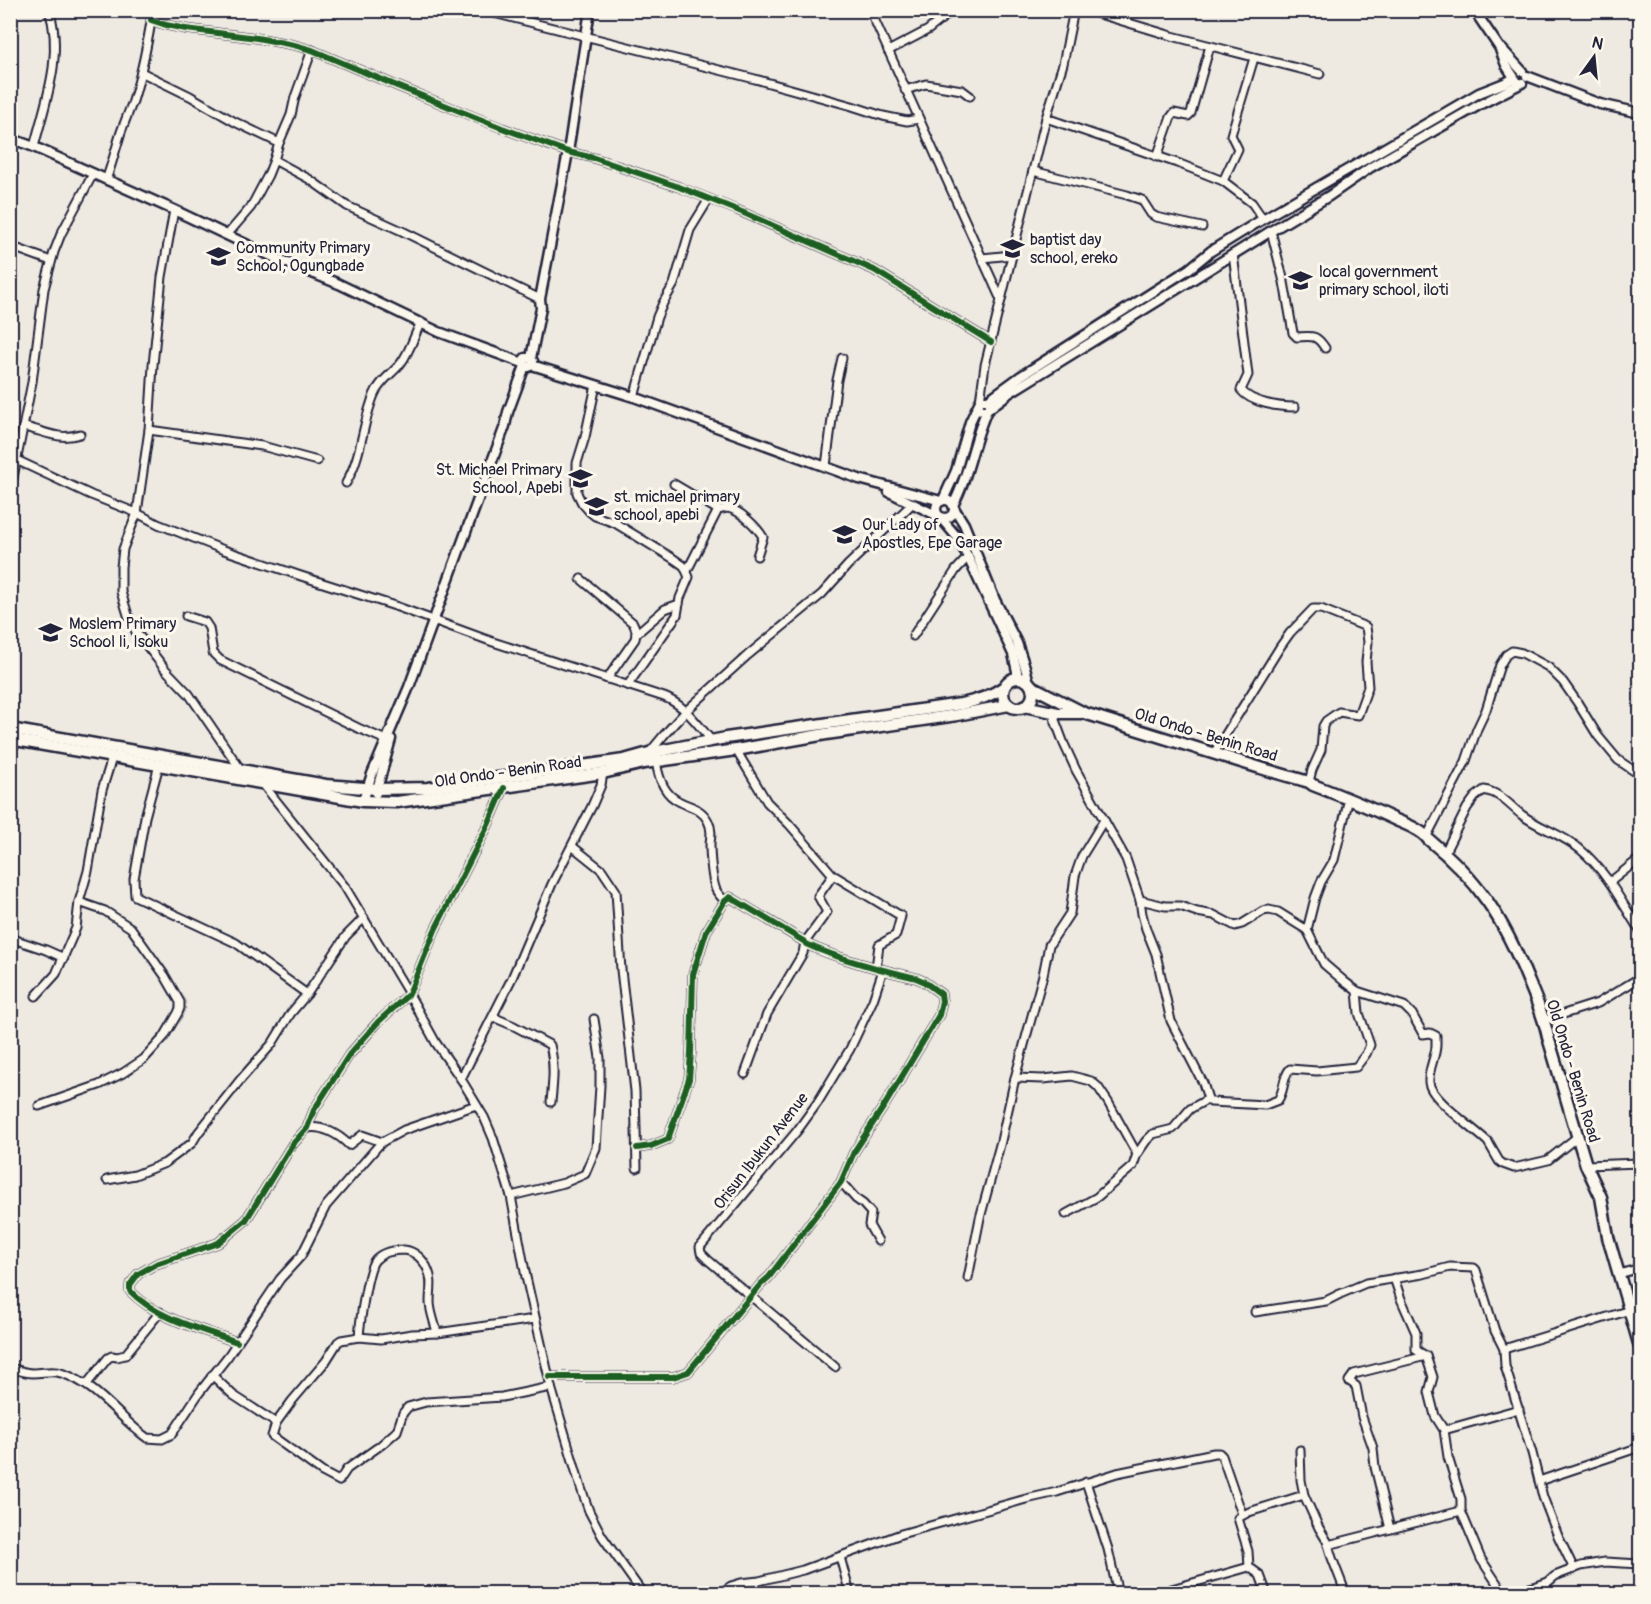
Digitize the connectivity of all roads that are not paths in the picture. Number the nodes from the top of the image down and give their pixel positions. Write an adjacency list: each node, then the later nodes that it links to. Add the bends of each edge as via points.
1 (49, 10): 26 (street, via 54,27 53,69)
2 (153, 10): 10 (street)
3 (482, 10): 11 (street)
4 (590, 10): 11 (street)
5 (870, 10): 14 (street)
6 (953, 10): 14 (street, via 928,30)
7 (1074, 10): 22 (street)
8 (1086, 10): 12 (street)
9 (1474, 10): 18 (street, via 1499,47 1506,65)
10 (151, 20): 13 (street); 16 (street)
11 (585, 37): 23 (street, via 883,116); 27 (street)
12 (1210, 46): 15 (street); 28 (street, via 1191,113 1174,113)
13 (312, 50): 25 (street); 27 (street)
14 (888, 51): 19 (street)
15 (1254, 58): 17 (street); 33 (street, via 1231,135 1238,149)
16 (141, 72): 25 (street); 32 (street)
17 (1320, 74)
18 (1520, 77): 21 (street, via 1600,104); 36 (street, via 1479,93); 38 (street, via 1507,90 1371,167)
19 (906, 90): 20 (street, via 926,84 962,90); 23 (street)
20 (970, 96)
21 (1641, 113)
22 (1046, 118): 28 (street); 30 (street)
23 (919, 119): 43 (street)
24 (10, 138): 26 (street)
25 (279, 143): 29 (street)
26 (34, 147): 31 (street)
27 (568, 152): 34 (street); 45 (street)
28 (1157, 157): 33 (street)
29 (274, 160): 39 (street, via 251,207); 45 (street, via 347,206)
30 (1033, 171): 37 (street, via 1127,195 1142,200 1156,217); 42 (street)
31 (93, 174): 32 (street); 44 (street)
32 (106, 180): 35 (street)
33 (1222, 181): 36 (street, via 1252,203)
34 (709, 199): 48 (street, via 874,270); 53 (street, via 690,230 674,284 657,317)
35 (174, 210): 39 (street); 57 (street, via 162,277)
36 (1263, 219): 54 (street, via 995,394)
37 (1203, 227)
38 (1271, 231): 41 (street); 49 (street, via 1293,333 1297,337 1314,336)
39 (227, 235): 47 (street)
40 (10, 246): 44 (street)
41 (1233, 254): 54 (street); 55 (street, via 1248,375 1241,390 1263,401)
42 (1012, 255): 43 (street); 46 (street)
43 (982, 258): 46 (street)
44 (51, 261): 56 (street)
45 (540, 299): 51 (street)
46 (1001, 300): 48 (street)
47 (421, 322): 51 (street, via 439,332); 63 (street, via 408,352 374,393 360,451)
48 (991, 342): 54 (street, via 985,365)
49 (1325, 348)
50 (842, 358): 61 (street)
51 (528, 362): 52 (street, via 585,378); 78 (street)
52 (593, 384): 53 (street); 74 (street, via 577,463 577,493 582,503 596,516 615,523)
53 (634, 397): 61 (street)
54 (984, 405): 66 (street, via 970,422 956,471); 68 (street)
55 (1295, 407)
56 (24, 427): 58 (street, via 59,437); 59 (street)
57 (148, 430): 60 (street, via 262,446); 70 (street)
58 (80, 434)
59 (14, 459): 65 (street); 70 (street)
60 (317, 461)
61 (826, 466): 62 (street)
62 (859, 478): 66 (street); 67 (street)
63 (346, 483)
64 (674, 484): 69 (street)
65 (10, 493)
66 (942, 501): 68 (street, via 949,501); 71 (street, via 936,507)
67 (913, 504): 71 (street); 88 (street, via 822,594)
68 (954, 507): 71 (street, via 949,518); 83 (street, via 1017,643)
69 (718, 510): 72 (street, via 728,508 760,530 763,537); 74 (street)
70 (137, 513): 78 (street, via 224,550); 101 (street, via 127,536 121,567 121,592 128,615 136,632 189,694)
71 (939, 516): 73 (street)
72 (757, 556)
73 (969, 557): 80 (street, via 956,570); 81 (street, via 1013,654)
74 (687, 571): 76 (street, via 690,577)
75 (581, 579): 79 (street, via 633,623)
76 (679, 604): 79 (street, via 665,609); 84 (street, via 677,615)
77 (186, 616): 94 (street, via 205,622 213,653 220,660)
78 (432, 621): 82 (street); 92 (street)
79 (636, 634): 82 (street)
80 (913, 636)
81 (1017, 678): 83 (main road, Old Ondo - Benin Road); 85 (main road, Old Ondo - Benin Road)
82 (607, 679): 84 (street)
83 (1030, 684): 87 (main road, via 1031,700); 90 (main road, Old Ondo - Benin Road)
84 (628, 685): 88 (street, via 672,700)
85 (1004, 687): 86 (main road); 95 (main road, Old Ondo - Benin Road, via 962,704)
86 (1009, 705): 87 (main road, Old Ondo - Benin Road); 96 (main road, Old Ondo - Benin Road)
87 (1024, 706): 89 (main road, Old Ondo - Benin Road)
88 (686, 711): 95 (street); 98 (street, via 664,735)
89 (1052, 712): 90 (main road, Old Ondo - Benin Road); 111 (street, via 1076,770)
90 (1084, 713): 97 (main road, Old Ondo - Benin Road)
91 (10, 729): 101 (main road, Old Ondo - Benin Road)
92 (392, 731): 94 (street); 107 (street)
93 (10, 739): 99 (main road, Old Ondo - Benin Road)
94 (386, 740): 107 (street)
95 (712, 741): 98 (main road, Old Ondo - Benin Road)
96 (735, 750): 98 (main road, Old Ondo - Benin Road); 116 (street, via 767,802)
97 (1214, 753): 106 (main road, Old Ondo - Benin Road); 106 (street, via 1280,646 1313,609 1321,609 1366,627 1368,687 1358,715 1339,711 1326,721)
98 (654, 755): 103 (main road, Old Ondo - Benin Road); 107 (main road, Old Ondo - Benin Road, via 429,788); 119 (street, via 666,790 673,798 693,806 708,822 716,889)
99 (112, 758): 100 (main road, Old Ondo - Benin Road); 120 (street)
100 (159, 765): 105 (main road, Old Ondo - Benin Road); 130 (street, via 134,879 135,896 236,943)
101 (241, 770): 102 (main road, Old Ondo - Benin Road)
102 (256, 772): 105 (street); 107 (main road, Old Ondo - Benin Road, via 326,785)
103 (603, 773): 108 (main road, Old Ondo - Benin Road); 113 (street, via 597,796)
104 (1641, 775): 112 (street, via 1618,760 1548,667 1512,651 1500,665 1466,760)
105 (262, 782): 110 (main road, Old Ondo - Benin Road); 121 (street, via 345,887)
106 (1309, 782): 109 (main road, Old Ondo - Benin Road)
107 (372, 788): 110 (street)
108 (504, 788): 110 (main road, Old Ondo - Benin Road); 131 (street, via 435,930)
109 (1349, 798): 112 (main road, Old Ondo - Benin Road); 122 (street, via 1334,860 1315,898)
110 (368, 802)
111 (1104, 820): 118 (street, via 1126,859); 137 (street, via 1082,856 1070,913 1048,945)
112 (1427, 836): 114 (main road, Old Ondo - Benin Road)
113 (572, 846): 133 (street); 146 (street, via 602,870 616,891)
114 (1445, 852): 117 (street, via 1475,797 1485,790 1491,791 1582,850); 135 (main road, Old Ondo - Benin Road, via 1497,914)
115 (1641, 860): 117 (street)
116 (833, 874): 125 (street, via 818,896 827,912); 127 (street, via 901,916 896,934 879,945)
117 (1610, 882): 123 (street)
118 (1140, 900): 122 (street, via 1214,915 1235,926 1269,910); 139 (street, via 1171,1021)
119 (724, 901): 125 (street, via 730,897); 146 (street, via 706,932 693,974 692,1053 679,1109 668,1139)
120 (79, 903): 126 (street, via 76,928); 142 (street, via 105,911 131,928 165,976 180,1008 164,1036 144,1059 99,1085)
121 (364, 918): 130 (street, via 346,936); 131 (street)
122 (1307, 930): 129 (street, via 1324,964)
123 (1641, 932)
124 (10, 938): 126 (street)
125 (805, 942): 127 (street, via 823,952); 136 (street, via 767,1014)
126 (64, 958): 132 (street, via 56,974)
127 (879, 969): 152 (street, via 923,981 940,994 942,1001 939,1015 854,1152); 160 (street, Orisun Ibukun Avenue, via 873,1000 850,1049 818,1102 700,1247 708,1260)
128 (1641, 975): 135 (street, via 1598,1003)
129 (1357, 991): 139 (street, via 1359,1013 1370,1045 1356,1067 1290,1069 1278,1100 1265,1105); 144 (street, via 1404,1006 1424,1034 1436,1036 1430,1089 1488,1142 1503,1164 1515,1168 1548,1160)
130 (307, 994): 151 (street, via 192,1143 165,1163)
131 (409, 994): 138 (street); 143 (street, via 349,1055)
132 (36, 996)
133 (493, 1017): 138 (street); 140 (street, via 550,1046 554,1070)
134 (594, 1019): 153 (street, via 600,1058 599,1106 596,1148 585,1174 564,1184)
135 (1545, 1020): 144 (main road, Old Ondo - Benin Road)
136 (745, 1074)
137 (1015, 1078): 147 (street, via 1072,1076 1091,1081 1108,1102); 158 (street)
138 (461, 1079): 141 (street)
139 (1208, 1099): 147 (street, via 1190,1109 1173,1129 1153,1134)
140 (551, 1102)
141 (476, 1105): 145 (street, via 404,1130); 153 (street, via 493,1138)
142 (39, 1106)
143 (307, 1128): 145 (street, via 336,1134 349,1145 362,1135); 162 (street, via 292,1145 246,1220 218,1244 156,1264 132,1280 130,1290 142,1303)
144 (1577, 1137): 149 (main road, Old Ondo - Benin Road)
145 (382, 1142): 167 (street, via 326,1206 301,1256 280,1279)
146 (637, 1148): 150 (street)
147 (1137, 1154): 154 (street, via 1133,1166 1097,1197)
148 (1641, 1163): 149 (street)
149 (1586, 1165): 157 (main road, Old Ondo - Benin Road, via 1601,1197)
150 (637, 1168)
151 (107, 1180)
152 (841, 1182): 155 (street, via 871,1213 869,1225); 160 (street)
153 (511, 1197): 164 (street)
154 (1066, 1214)
155 (878, 1242)
156 (1641, 1268): 157 (street)
157 (1619, 1274): 161 (main road, Old Ondo - Benin Road)
158 (968, 1278)
159 (1394, 1278): 163 (street, via 1366,1283 1326,1301); 169 (street, via 1450,1267 1473,1268); 170 (street, via 1416,1332 1416,1350)
160 (751, 1296): 171 (street); 174 (street, via 688,1372 681,1375)
161 (1629, 1310): 168 (main road, Old Ondo - Benin Road); 169 (street)
162 (160, 1312): 167 (street); 175 (street, via 124,1355 108,1358)
163 (1255, 1312)
164 (535, 1318): 165 (street); 174 (street)
165 (437, 1333): 166 (street, via 381,1339); 166 (street, via 428,1269 411,1251 396,1250 373,1261)
166 (359, 1337): 178 (street, via 338,1342)
167 (237, 1342): 173 (street)
168 (1641, 1347)
169 (1504, 1349): 177 (street, via 1505,1366)
170 (1426, 1356): 179 (street, via 1433,1377 1429,1392 1435,1416); 187 (street, via 1354,1374 1349,1381 1356,1386)
171 (835, 1367)
172 (10, 1368): 175 (street, via 30,1373 55,1371)
173 (212, 1375): 175 (street, via 172,1434 162,1438 147,1438); 178 (street, via 233,1395)
174 (549, 1377): 176 (street)
175 (86, 1385)
176 (551, 1387): 178 (street, via 408,1407 397,1431 347,1469 339,1481 272,1436); 193 (street, via 589,1511 612,1552)
177 (1519, 1409): 179 (street); 182 (street)
178 (276, 1423)
179 (1444, 1430): 185 (street)
180 (1641, 1447): 182 (street)
181 (1300, 1450): 184 (street)
182 (1539, 1481): 192 (street, via 1548,1513)
183 (1086, 1482): 186 (street, via 1219,1453); 189 (street, via 901,1534); 196 (street)
184 (1304, 1495): 186 (street); 188 (street)
185 (1461, 1511): 187 (street); 200 (street, via 1481,1559)
186 (1242, 1514): 191 (street, via 1238,1518)
187 (1390, 1529): 188 (street)
188 (1328, 1545): 199 (street)
189 (840, 1557): 194 (street); 195 (street)
190 (1641, 1564): 192 (street, via 1605,1562)
191 (1249, 1567): 197 (street); 198 (street, via 1260,1575)
192 (1574, 1569): 200 (street, via 1537,1586)
193 (643, 1593)
194 (716, 1593)
195 (850, 1593)
196 (1118, 1593)
197 (1154, 1593)
198 (1267, 1593)
199 (1346, 1593)
200 (1506, 1593)

